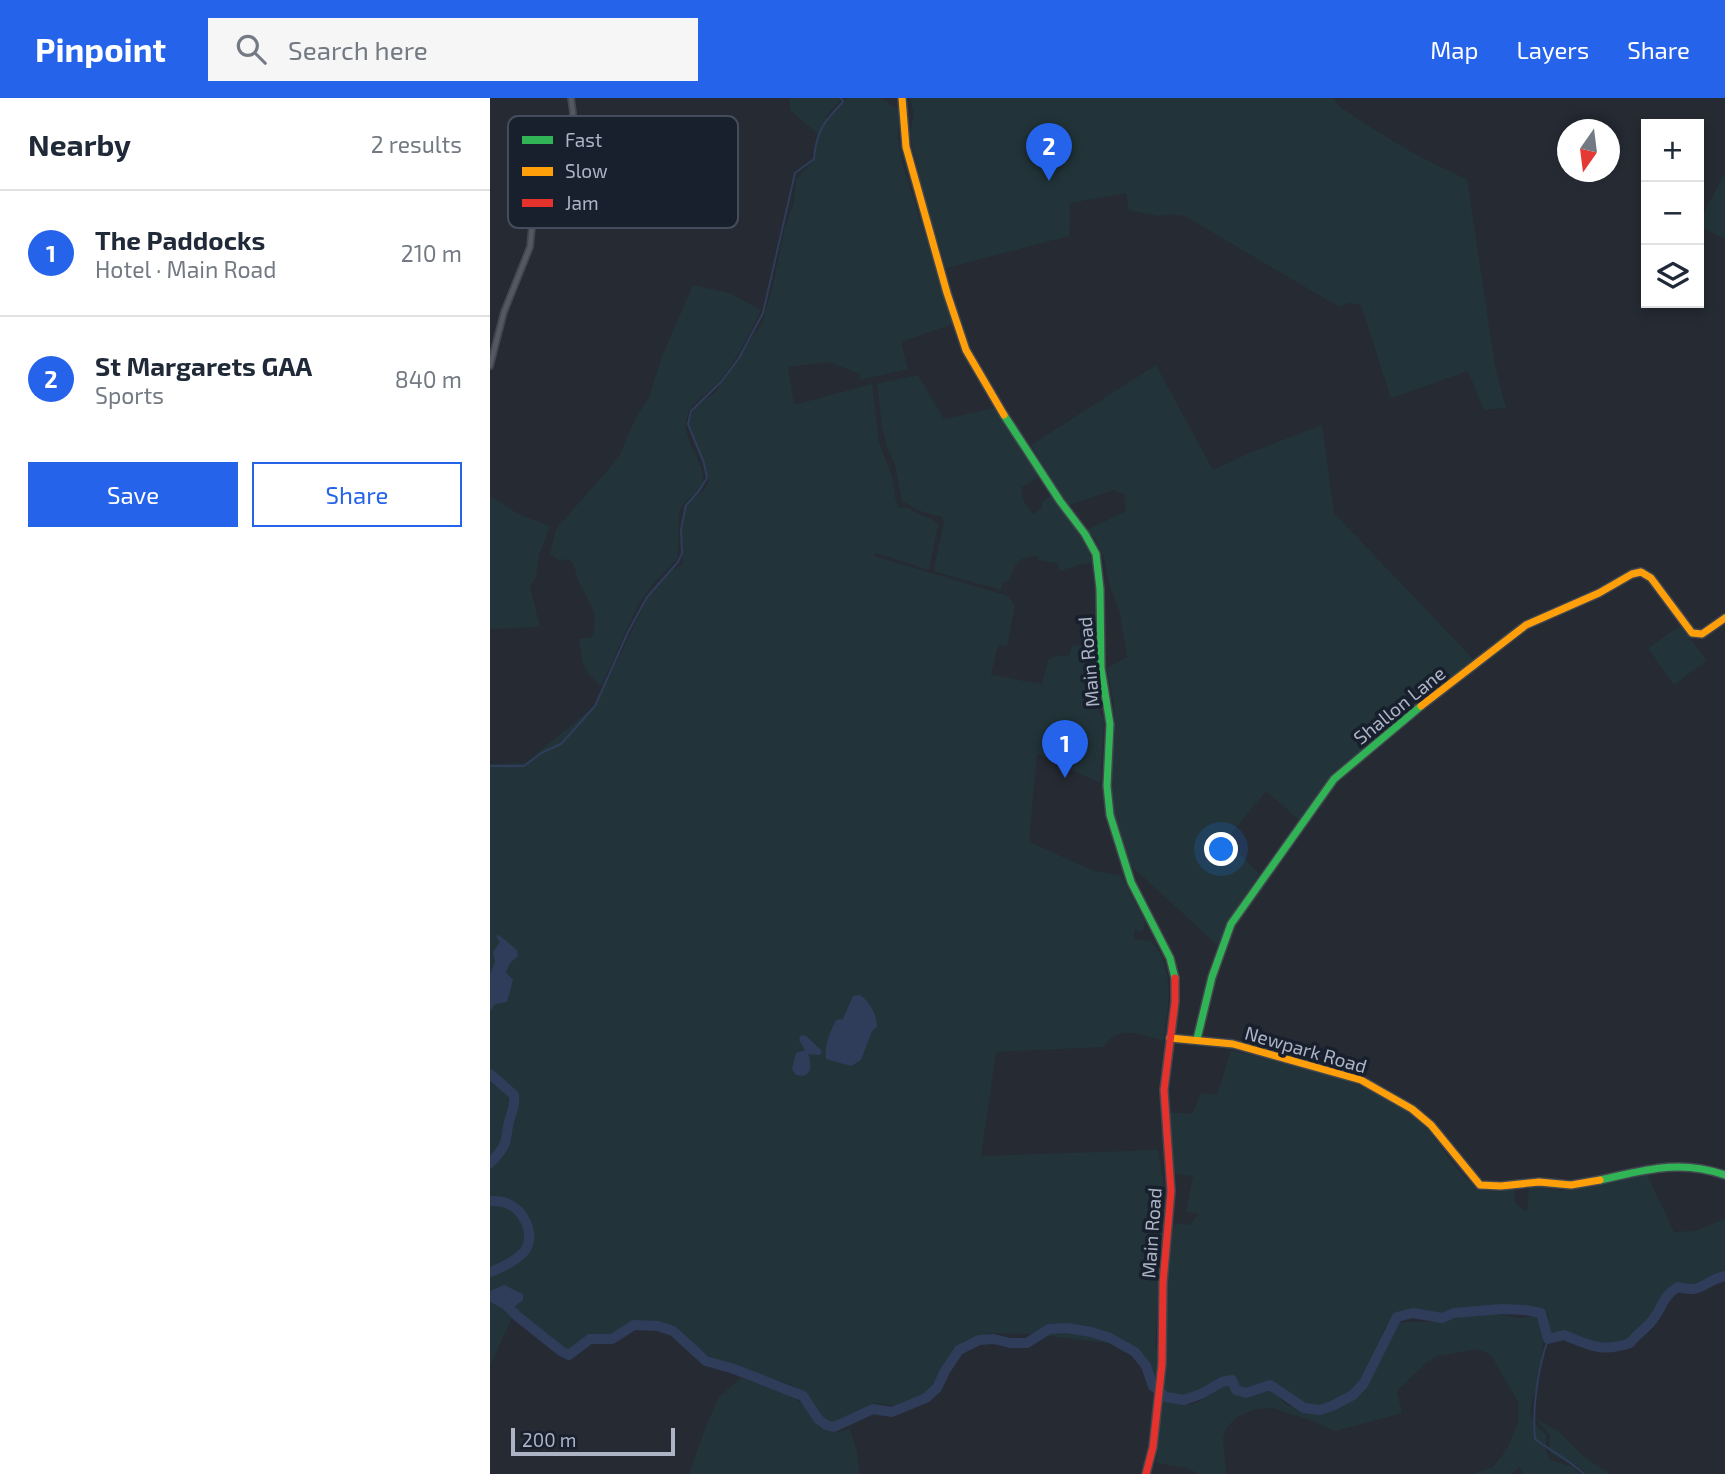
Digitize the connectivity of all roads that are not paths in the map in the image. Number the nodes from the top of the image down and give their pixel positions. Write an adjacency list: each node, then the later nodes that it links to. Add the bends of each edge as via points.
1 (570, 98): 3 (street)
2 (902, 98): 7 (main road, Main Road, via 906,147 967,350 990,394 1096,554 1101,668 1110,724 1110,814 1131,882 1172,965 1175,1002)
3 (573, 116)
4 (532, 228): 5 (street, via 530,247 504,312)
5 (490, 366)
6 (1725, 618): 8 (main road, Shallon Lane, via 1702,634 1692,633 1651,578 1641,572 1632,574 1526,625 1447,684 1345,768 1306,816 1231,925)
7 (1170, 1038): 8 (main road, Newpark Road); 10 (main road, Main Road, via 1164,1090 1171,1191 1161,1383)
8 (1197, 1039): 9 (main road, Newpark Road, via 1233,1044 1372,1085 1431,1125 1480,1185 1541,1181 1569,1185 1664,1166)
9 (1725, 1175)
10 (1146, 1474)

